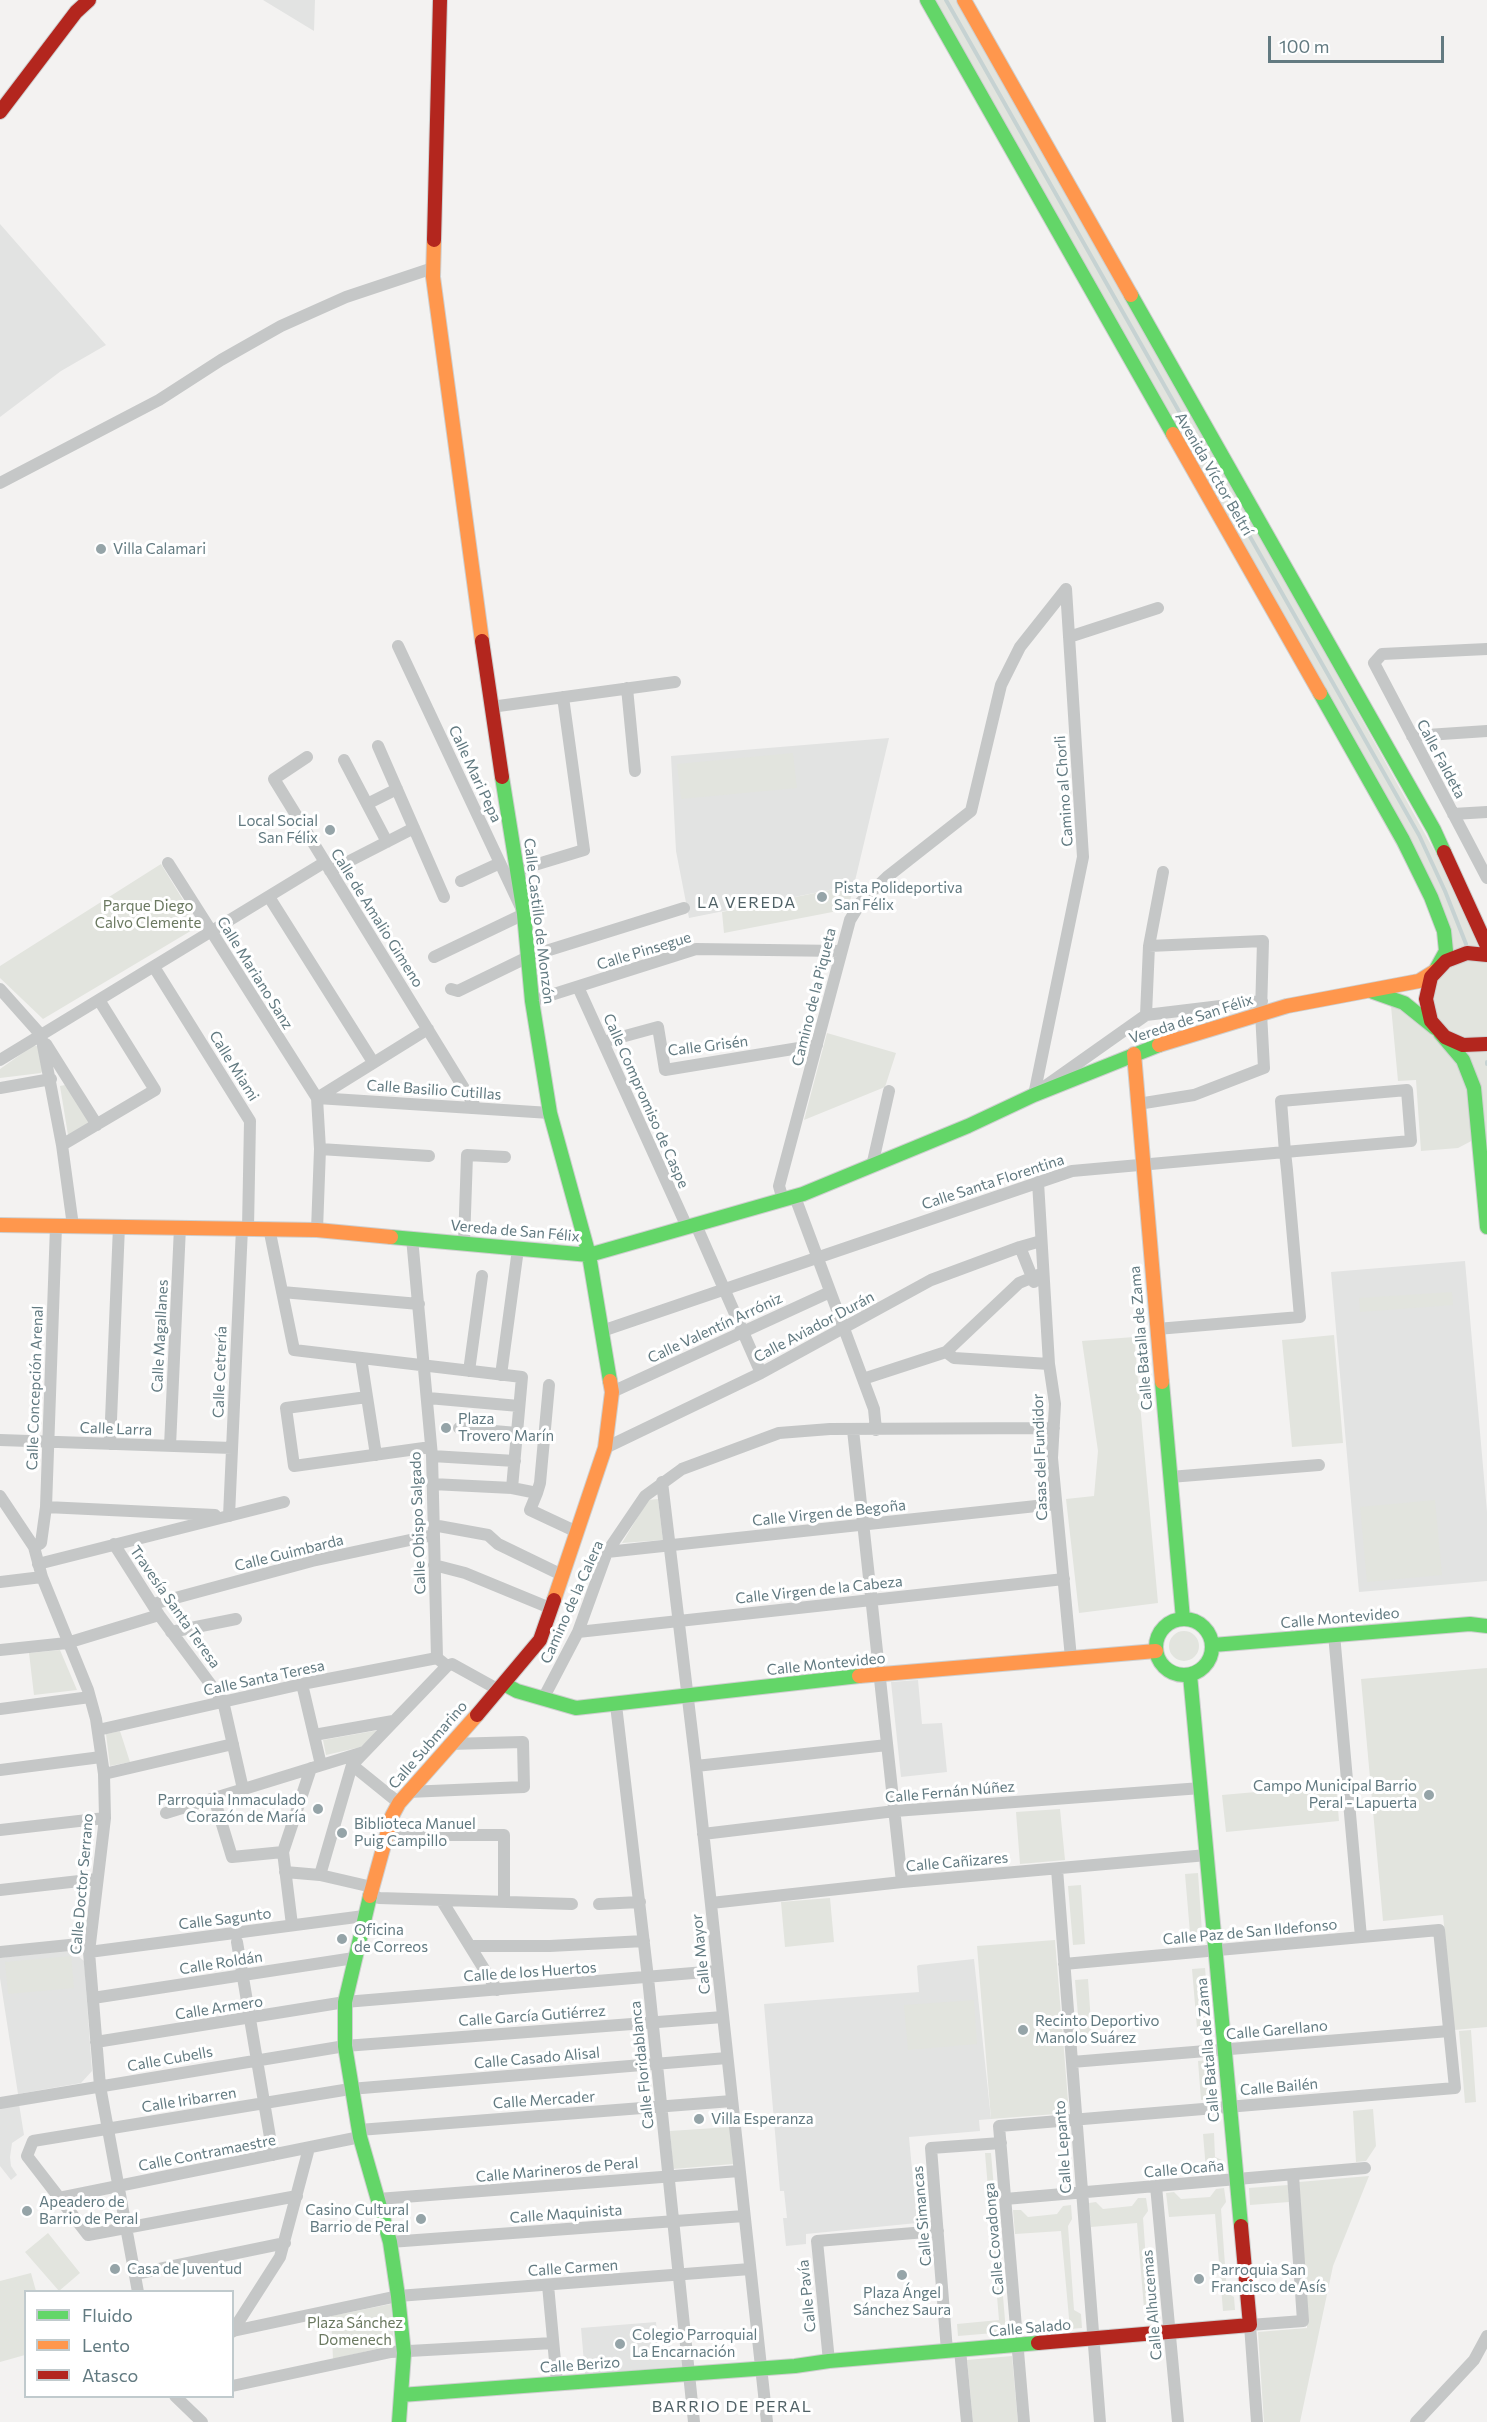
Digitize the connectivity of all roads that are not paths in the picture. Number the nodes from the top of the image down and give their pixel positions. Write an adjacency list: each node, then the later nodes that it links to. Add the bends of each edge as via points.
1 (89, 0): 5 (main road)
2 (441, 0): 6 (main road, Calle Castillo de Monzón)
3 (927, 0): 48 (main road, Avenida Víctor Beltrí, via 1403,840 1444,931 1446,951)
4 (964, 0): 42 (main road, Avenida Víctor Beltrí, via 1434,830)
5 (0, 112)
6 (433, 268): 7 (street, via 346,297 281,326 159,400); 16 (main road, Calle Castillo de Monzón)
7 (0, 483)
8 (1066, 589): 10 (street, Camino al Chorli); 43 (street, Camino de la Piqueta, via 1020,647 1001,686 971,811 861,902 850,920)
9 (1158, 608): 10 (street)
10 (1069, 637): 69 (street, Camino al Chorli, via 1083,857)
11 (398, 646): 30 (street, Calle Mari Pepa)
12 (1487, 649): 18 (street, Calle Faldeta, via 1382,654 1374,663)
13 (675, 682): 14 (street)
14 (627, 688): 15 (street); 22 (street)
15 (563, 697): 16 (street); 32 (street, via 584,850)
16 (491, 707): 32 (main road, Calle Castillo de Monzón)
17 (1487, 731): 18 (street)
18 (1412, 736): 26 (street, Calle Faldeta)
19 (378, 746): 23 (street)
20 (307, 757): 31 (street, Calle de Amalio Gimeno, via 274,779)
21 (344, 760): 24 (street)
22 (635, 771)
23 (397, 789): 24 (street); 27 (street)
24 (367, 804): 28 (street)
25 (1487, 812): 26 (street)
26 (1453, 814): 34 (street, Calle Faldeta)
27 (414, 828): 28 (street); 37 (street)
28 (387, 842): 31 (street)
29 (168, 863): 40 (street, Calle Mariano Sanz)
30 (500, 863): 35 (street); 39 (street, Calle Mari Pepa)
31 (328, 866): 36 (street); 57 (street, Calle de Amalio Gimeno)
32 (518, 870): 39 (main road, Calle Castillo de Monzón)
33 (1164, 872): 41 (street)
34 (1487, 878)
35 (461, 881)
36 (268, 897): 40 (street); 65 (street)
37 (444, 897)
38 (684, 908): 45 (street)
39 (524, 914): 45 (main road, Calle Castillo de Monzón); 46 (street)
40 (211, 932): 47 (street); 70 (street, Calle Mariano Sanz)
41 (1149, 946): 55 (street, via 1263,941); 56 (street)
42 (1487, 946)
43 (840, 951): 49 (street, Calle Pinsegue, via 696,949); 62 (street, Camino de la Piqueta)
44 (1487, 955): 48 (main road, Vereda de San Félix, via 1459,955)
45 (530, 956): 51 (street, via 458,991); 54 (main road, Calle Castillo de Monzón)
46 (434, 957)
47 (154, 967): 53 (street); 91 (street, Calle Miami, via 250,1121)
48 (1435, 971): 52 (main road, Vereda de San Félix, via 1419,981); 58 (main road, Avenida Víctor Beltrí, via 1426,999 1428,1014)
49 (578, 987): 54 (street, Calle Pinsegue); 60 (street, Calle Compromiso de Caspe)
50 (0, 989): 59 (street)
51 (451, 989)
52 (1363, 992): 55 (main road, Vereda de San Félix); 58 (main road, via 1396,999)
53 (99, 1000): 59 (street); 74 (street, via 155,1090)
54 (532, 1001): 73 (main road, Calle Castillo de Monzón)
55 (1261, 1007): 56 (street); 63 (main road, Vereda de San Félix); 71 (street, via 1263,1068 1194,1095)
56 (1146, 1014): 69 (street, Vereda de San Félix)
57 (428, 1029): 65 (street); 72 (street, Calle de Amalio Gimeno)
58 (1440, 1033): 61 (main road, via 1463,1045); 90 (main road, via 1463,1060 1474,1088)
59 (41, 1035): 64 (street); 66 (street); 74 (street)
60 (603, 1042): 62 (street, Calle Grisén, via 658,1027 665,1070); 88 (street, Calle Compromiso de Caspe)
61 (1487, 1044)
62 (817, 1045): 83 (street, Camino de la Piqueta, via 779,1186)
63 (1134, 1054): 69 (main road, Vereda de San Félix); 71 (main road, Calle Batalla de Zama)
64 (0, 1060)
65 (373, 1062): 70 (street)
66 (51, 1078): 67 (street); 75 (street)
67 (0, 1088)
68 (889, 1091): 81 (street)
69 (1034, 1095): 81 (main road, Vereda de San Félix)
70 (317, 1098): 72 (street, Calle Basilio Cutillas); 76 (street)
71 (1138, 1104): 80 (main road, Calle Batalla de Zama)
72 (476, 1108): 73 (street, Calle Basilio Cutillas)
73 (550, 1113): 99 (main road, Calle Castillo de Monzón)
74 (97, 1125): 75 (street)
75 (62, 1145): 86 (street)
76 (320, 1149): 78 (street); 93 (street)
77 (1285, 1152): 77 (street, Calle Santa Florentina, via 1281,1101 1407,1090 1411,1141); 80 (street, Calle Santa Florentina); 108 (street, via 1300,1317)
78 (429, 1156)
79 (505, 1157): 96 (street, via 467,1155)
80 (1143, 1165): 82 (street, Calle Santa Florentina, via 1072,1171); 108 (main road, Calle Batalla de Zama)
81 (872, 1166): 83 (main road, Vereda de San Félix)
82 (1038, 1182): 95 (street, Casas del Fundidor); 100 (street, Calle Santa Florentina)
83 (789, 1198): 88 (main road, Vereda de San Félix); 100 (street)
84 (0, 1225): 85 (main road, Vereda de San Félix)
85 (56, 1226): 86 (main road, Vereda de San Félix); 130 (street, Calle Concepción Arenal)
86 (73, 1226): 87 (main road, Vereda de San Félix)
87 (119, 1226): 89 (main road, Vereda de San Félix); 131 (street)
88 (692, 1226): 99 (main road, Vereda de San Félix); 103 (street, Calle Compromiso de Caspe)
89 (180, 1227): 91 (main road, Vereda de San Félix); 132 (street, Calle Magallanes)
90 (1487, 1227)
91 (245, 1228): 92 (main road, Vereda de San Félix); 133 (street, Calle Cetrería)
92 (269, 1228): 93 (main road, Vereda de San Félix); 104 (street)
93 (317, 1230): 94 (main road, Vereda de San Félix)
94 (412, 1238): 96 (main road, Vereda de San Félix); 106 (street, Calle Obispo Salgado)
95 (1041, 1241): 97 (street, Calle Aviador Durán); 101 (street, Casas del Fundidor)
96 (464, 1243): 98 (main road, Vereda de San Félix)
97 (1020, 1247): 101 (street); 107 (street, Calle Aviador Durán, via 931,1280)
98 (518, 1249): 99 (main road, Vereda de San Félix); 117 (street)
99 (589, 1255): 109 (main road, Calle Submarino)
100 (818, 1257): 103 (street, Calle Santa Florentina); 105 (street)
101 (1038, 1275): 111 (street, via 1019,1283); 113 (street, Casas del Fundidor, via 1046,1308)
102 (482, 1276): 115 (street)
103 (724, 1289): 109 (street, Calle Santa Florentina); 110 (street, Calle Compromiso de Caspe)
104 (282, 1292): 106 (street); 112 (street, via 294,1350)
105 (830, 1292): 107 (street); 110 (street, Calle Valentín Arróniz)
106 (419, 1304): 114 (street, Calle Obispo Salgado)
107 (844, 1328): 116 (street, Calle Aviador Durán); 118 (street)
108 (1157, 1329): 139 (main road, Calle Batalla de Zama)
109 (602, 1331): 120 (main road, Calle Submarino)
110 (744, 1331): 116 (street, Calle Compromiso de Caspe); 120 (street, Calle Valentín Arróniz)
111 (946, 1352): 113 (street, via 954,1358); 118 (street)
112 (362, 1358): 114 (street); 121 (street)
113 (1049, 1364): 125 (street, Casas del Fundidor)
114 (425, 1366): 115 (street); 122 (street, Calle Obispo Salgado)
115 (470, 1371): 117 (street)
116 (761, 1372): 134 (street, Calle Aviador Durán)
117 (501, 1375): 123 (street, via 522,1377)
118 (863, 1379): 127 (street, via 874,1409)
119 (549, 1385): 143 (street)
120 (612, 1392): 134 (main road, Calle Submarino)
121 (367, 1397): 136 (street); 136 (street, via 286,1408 294,1466)
122 (428, 1398): 123 (street); 135 (street, Calle Obispo Salgado)
123 (519, 1406): 128 (street)
124 (459, 1428): 128 (street)
125 (1054, 1428): 127 (street, Camino de la Calera); 146 (street, Casas del Fundidor)
126 (852, 1430): 127 (street, Camino de la Calera); 140 (street, Camino de la Calera, via 779,1433 682,1469); 149 (street)
127 (876, 1430)
128 (517, 1433): 137 (street)
129 (0, 1440): 130 (street, Calle Larra)
130 (48, 1442): 131 (street, Calle Larra); 147 (street, Calle Concepción Arenal)
131 (110, 1444): 132 (street, Calle Larra)
132 (170, 1446): 133 (street, Calle Larra)
133 (232, 1448): 148 (street, Calle Cetrería)
134 (605, 1448): 151 (main road, Calle Submarino)
135 (432, 1452): 136 (street); 137 (street); 141 (street, Calle Obispo Salgado)
136 (376, 1455)
137 (514, 1461): 142 (street)
138 (1319, 1465): 139 (street)
139 (1170, 1477): 166 (main road, Calle Batalla de Zama)
140 (662, 1482): 153 (street, Calle Mayor); 155 (street, Camino de la Calera, via 645,1496)
141 (432, 1484): 142 (street); 150 (street, Calle Obispo Salgado)
142 (512, 1488): 143 (street)
143 (537, 1493): 151 (street, via 530,1510)
144 (0, 1497): 154 (street, Calle Doctor Serrano)
145 (284, 1502): 148 (street)
146 (1055, 1504): 149 (street, Calle Virgen de Begoña); 159 (street, Casas del Fundidor)
147 (45, 1507): 148 (street); 154 (street, Calle Concepción Arenal, via 41,1543)
148 (229, 1516): 152 (street)
149 (863, 1524): 153 (street, Calle Virgen de Begoña); 161 (street)
150 (433, 1530): 156 (street, Calle Obispo Salgado); 158 (street, Calle Guimbarda, via 488,1535 498,1544); 163 (street, Calle Guimbarda, via 312,1561)
151 (577, 1532): 158 (main road, Calle Submarino)
152 (114, 1544): 157 (street); 163 (street, Travesía Santa Teresa)
153 (669, 1545): 155 (street, Calle Virgen de Begoña); 167 (street, Calle Mayor)
154 (33, 1547): 157 (street, Calle Doctor Serrano)
155 (607, 1552): 171 (street, Camino de la Calera)
156 (434, 1565): 162 (street, via 465,1573); 178 (street, Calle Obispo Salgado)
157 (40, 1570): 160 (street); 173 (street, Calle Doctor Serrano)
158 (562, 1575): 162 (main road, Calle Submarino)
159 (1064, 1579): 161 (street, Calle Virgen de la Cabeza); 177 (street, Casas del Fundidor)
160 (0, 1582)
161 (871, 1599): 167 (street, Calle Virgen de la Cabeza); 179 (street)
162 (550, 1608): 182 (main road, Calle Submarino, via 539,1642)
163 (156, 1609): 170 (street, Travesía Santa Teresa); 173 (street, Calle Guimbarda)
164 (1487, 1616): 168 (main road, Calle Montevideo)
165 (236, 1619): 170 (street)
166 (1183, 1619): 174 (main road, via 1203,1626); 176 (main road, via 1160,1633)
167 (680, 1621): 171 (street, Calle Virgen de la Cabeza); 183 (street, Calle Mayor)
168 (1470, 1624): 169 (main road, Calle Montevideo); 172 (main road, Calle Montevideo)
169 (1487, 1626)
170 (171, 1632): 186 (street, Travesía Santa Teresa)
171 (578, 1632): 185 (street, Camino de la Calera)
172 (1334, 1634): 174 (main road, Calle Montevideo); 229 (street)
173 (67, 1643): 175 (street, Calle Guimbarda); 184 (street, Calle Doctor Serrano)
174 (1213, 1645): 180 (main road, via 1207,1664)
175 (0, 1650)
176 (1156, 1651): 177 (main road, Calle Montevideo); 180 (main road, via 1165,1668)
177 (1071, 1658): 179 (main road, Calle Montevideo)
178 (442, 1662): 181 (street, Calle Santa Teresa); 182 (street); 189 (street)
179 (879, 1674): 183 (main road, Calle Montevideo); 194 (street)
180 (1190, 1675): 202 (main road, Calle Batalla de Zama)
181 (302, 1684): 186 (street, Calle Santa Teresa); 191 (street)
182 (502, 1687): 185 (main road, Calle Montevideo); 193 (main road, Calle Submarino)
183 (688, 1696): 187 (main road, Calle Montevideo); 199 (street, Calle Mayor)
184 (90, 1697): 188 (street); 190 (street, Calle Doctor Serrano)
185 (544, 1697): 187 (main road, Calle Montevideo, via 576,1708)
186 (223, 1701): 190 (street, Calle Santa Teresa); 192 (street, Travesía Santa Teresa)
187 (616, 1705): 223 (street, Calle Floridablanca)
188 (0, 1709)
189 (393, 1721): 191 (street); 195 (street)
190 (98, 1730): 196 (street, Calle Doctor Serrano)
191 (314, 1735): 198 (street)
192 (233, 1744): 201 (street); 203 (street, Travesía Santa Teresa)
193 (449, 1744): 205 (main road, Calle Submarino); 205 (street, via 523,1742 524,1787)
194 (887, 1744): 199 (street); 206 (street)
195 (365, 1751): 197 (street); 198 (street)
196 (101, 1758): 200 (street); 201 (street, Calle Doctor Serrano)
197 (352, 1765): 205 (street); 216 (street)
198 (316, 1766): 203 (street); 212 (street)
199 (696, 1766): 210 (street, Calle Mayor)
200 (0, 1770)
201 (104, 1774): 208 (street, Calle Doctor Serrano)
202 (1201, 1788): 206 (street, Calle Fernán Núñez); 213 (main road, Calle Batalla de Zama)
203 (243, 1789): 204 (street)
204 (214, 1798): 207 (street); 212 (street, via 232,1857)
205 (403, 1798): 211 (main road, Calle Submarino)
206 (895, 1811): 210 (street, Calle Fernán Núñez); 218 (street)
207 (166, 1813)
208 (105, 1818): 209 (street); 217 (street, Calle Doctor Serrano)
209 (0, 1830)
210 (703, 1834): 224 (street, Calle Mayor)
211 (387, 1835): 220 (main road, Calle Submarino); 222 (street, via 504,1835)
212 (284, 1852): 215 (street)
213 (1207, 1856): 214 (street, Calle Cañizares); 234 (main road, Calle Batalla de Zama)
214 (1057, 1869): 218 (street, Calle Cañizares); 237 (street, Calle Lepanto)
215 (285, 1872): 216 (street); 228 (street)
216 (320, 1875): 220 (street)
217 (97, 1879): 219 (street); 233 (street, Calle Doctor Serrano)
218 (902, 1882): 224 (street, Calle Cañizares)
219 (0, 1890)
220 (371, 1890): 221 (street, via 379,1898); 227 (main road, Calle Submarino)
221 (442, 1901): 222 (street); 232 (street)
222 (504, 1902): 225 (street)
223 (640, 1902): 226 (street); 230 (street, Calle Floridablanca)
224 (711, 1903): 238 (street, Calle Mayor)
225 (572, 1904)
226 (599, 1904)
227 (364, 1916): 228 (street, Calle Sagunto); 236 (main road, Calle Submarino)
228 (292, 1925): 233 (street, Calle Sagunto)
229 (1361, 1937): 234 (street, Calle Paz de San Ildefonso); 247 (street, Calle Paz de San Ildefonso, via 1439,1930)
230 (644, 1941): 232 (street); 240 (street, Calle Floridablanca)
231 (237, 1942): 239 (street)
232 (470, 1946): 241 (street)
233 (89, 1947): 235 (street, Calle Sagunto); 242 (street, Calle Doctor Serrano)
234 (1216, 1950): 237 (street, Calle Paz de San Ildefonso); 250 (main road, Calle Batalla de Zama)
235 (0, 1952)
236 (354, 1958): 239 (street, Calle Roldán); 243 (main road, Calle Submarino)
237 (1064, 1964): 253 (street, Calle Lepanto)
238 (717, 1971): 240 (street, Calle de los Huertos); 244 (street, Calle Mayor)
239 (242, 1975): 242 (street, Calle Roldán); 245 (street)
240 (648, 1978): 241 (street, Calle de los Huertos); 246 (street, Calle Floridablanca)
241 (497, 1990): 243 (street, Calle de los Huertos)
242 (93, 1998): 248 (street, Calle Doctor Serrano)
243 (345, 2002): 245 (street, Calle Armero); 249 (main road, Calle Submarino)
244 (723, 2017): 246 (street, Calle García Gutiérrez); 251 (street, Calle Mayor)
245 (250, 2018): 248 (street, Calle Armero); 252 (street)
246 (653, 2022): 249 (street, Calle García Gutiérrez); 254 (street, Calle Floridablanca)
247 (1449, 2031): 250 (street, Calle Garellano); 261 (street, Calle Bailén, via 1455,2088)
248 (96, 2043): 255 (street, Calle Doctor Serrano)
249 (345, 2046): 252 (street, Calle Cubells); 256 (main road, Calle Submarino)
250 (1225, 2050): 253 (street, Calle Garellano); 261 (main road, Calle Batalla de Zama)
251 (727, 2058): 254 (street, Calle Casado Alisal); 257 (street, Calle Mayor)
252 (257, 2060): 255 (street, Calle Cubells); 259 (street)
253 (1072, 2062): 262 (street, Calle Lepanto)
254 (657, 2063): 256 (street, Calle Casado Alisal); 260 (street, Calle Floridablanca)
255 (100, 2086): 258 (street, Calle Cubells); 264 (street, Calle Doctor Serrano)
256 (350, 2089): 259 (street, Calle Iribarren); 265 (main road, Calle Submarino)
257 (732, 2101): 260 (street, Calle Mercader); 270 (street, Calle Mayor)
258 (0, 2103)
259 (264, 2103): 264 (street, Calle Iribarren); 268 (street)
260 (662, 2106): 265 (street, Calle Mercader); 272 (street, Calle Floridablanca)
261 (1230, 2106): 262 (street, Calle Bailén); 273 (main road, Calle Batalla de Zama)
262 (1076, 2119): 263 (street, Calle Bailén); 276 (street, Calle Lepanto)
263 (999, 2126): 266 (street, Calle Covadonga)
264 (108, 2128): 274 (street, Calle Doctor Serrano); 278 (street, Calle Iribarren, via 33,2140 27,2156)
265 (359, 2134): 267 (street, Calle Contramaestre); 279 (main road, Calle Submarino)
266 (1001, 2143): 280 (street, Calle Covadonga); 284 (street, Calle Simancas, via 931,2148)
267 (309, 2148): 268 (street, Calle Contramaestre); 277 (street)
268 (273, 2155): 274 (street, Calle Contramaestre)
269 (1365, 2168): 271 (street, Calle Ocaña)
270 (739, 2171): 272 (street, Calle Marineros de Peral); 281 (street, Calle Mayor)
271 (1293, 2175): 273 (street, Calle Ocaña); 293 (street, Calle Salado, via 1303,2321)
272 (669, 2176): 279 (street, Calle Marineros de Peral); 282 (street, Calle Floridablanca)
273 (1237, 2179): 275 (street, Calle Ocaña); 293 (main road, Calle Batalla de Zama)
274 (117, 2186): 278 (street, Calle Contramaestre); 283 (street, Calle Doctor Serrano)
275 (1156, 2186): 276 (street, Calle Ocaña); 296 (street, Calle Alhucemas)
276 (1082, 2193): 280 (street, Calle Ocaña); 298 (street, Calle Lepanto)
277 (297, 2196): 283 (street); 286 (street)
278 (59, 2198): 283 (street, via 88,2235)
279 (378, 2199): 285 (main road, Calle Submarino)
280 (1005, 2199): 300 (street, Calle Covadonga)
281 (744, 2216): 282 (street, Calle Maquinista); 287 (street, Calle Mayor)
282 (673, 2221): 285 (street, Calle Maquinista); 289 (street, Calle Floridablanca)
283 (126, 2229): 288 (street, Calle Doctor Serrano)
284 (938, 2231): 301 (street, Calle Simancas); 305 (street, Calle Pavía, via 817,2241)
285 (390, 2242): 292 (main road, Calle Submarino)
286 (285, 2243): 288 (street); 294 (street)
287 (750, 2270): 289 (street, Calle Carmen); 306 (street, Calle Mayor)
288 (135, 2274): 291 (street, Calle Doctor Serrano)
289 (679, 2276): 290 (street, Calle Carmen); 307 (street, Calle Floridablanca)
290 (548, 2285): 292 (street, Calle Carmen); 299 (street)
291 (138, 2290)
292 (399, 2296): 295 (street, Calle Carmen); 302 (main road, Calle Submarino)
293 (1250, 2325): 296 (main road, Calle Salado); 320 (street, Calle Batalla de Zama)
294 (234, 2329)
295 (234, 2331)
296 (1170, 2332): 298 (main road, Calle Salado); 319 (street, Calle Alhucemas)
297 (1487, 2336): 304 (street)
298 (1093, 2339): 300 (main road, Calle Salado); 318 (street, Calle Lepanto)
299 (553, 2343): 302 (street); 308 (street)
300 (1018, 2345): 301 (main road, Calle Salado); 317 (street, Calle Covadonga)
301 (954, 2351): 305 (main road, Calle Salado); 316 (street, Calle Simancas)
302 (404, 2353): 309 (street, via 392,2352); 310 (main road, Calle Submarino)
303 (1487, 2354): 304 (street)
304 (1474, 2360): 321 (street)
305 (829, 2361): 306 (main road, Calle Salado)
306 (761, 2369): 307 (main road, Calle Berizo); 315 (street, Calle Mayor)
307 (690, 2373): 308 (main road, Calle Berizo); 314 (street, Calle Floridablanca)
308 (557, 2383): 310 (main road, Calle Berizo)
309 (234, 2386)
310 (401, 2395): 313 (main road, Calle Submarino)
311 (182, 2398): 312 (street)
312 (202, 2422)
313 (399, 2422)
314 (694, 2422)
315 (767, 2422)
316 (967, 2422)
317 (1024, 2422)
318 (1100, 2422)
319 (1178, 2422)
320 (1257, 2422)
321 (1416, 2422)

